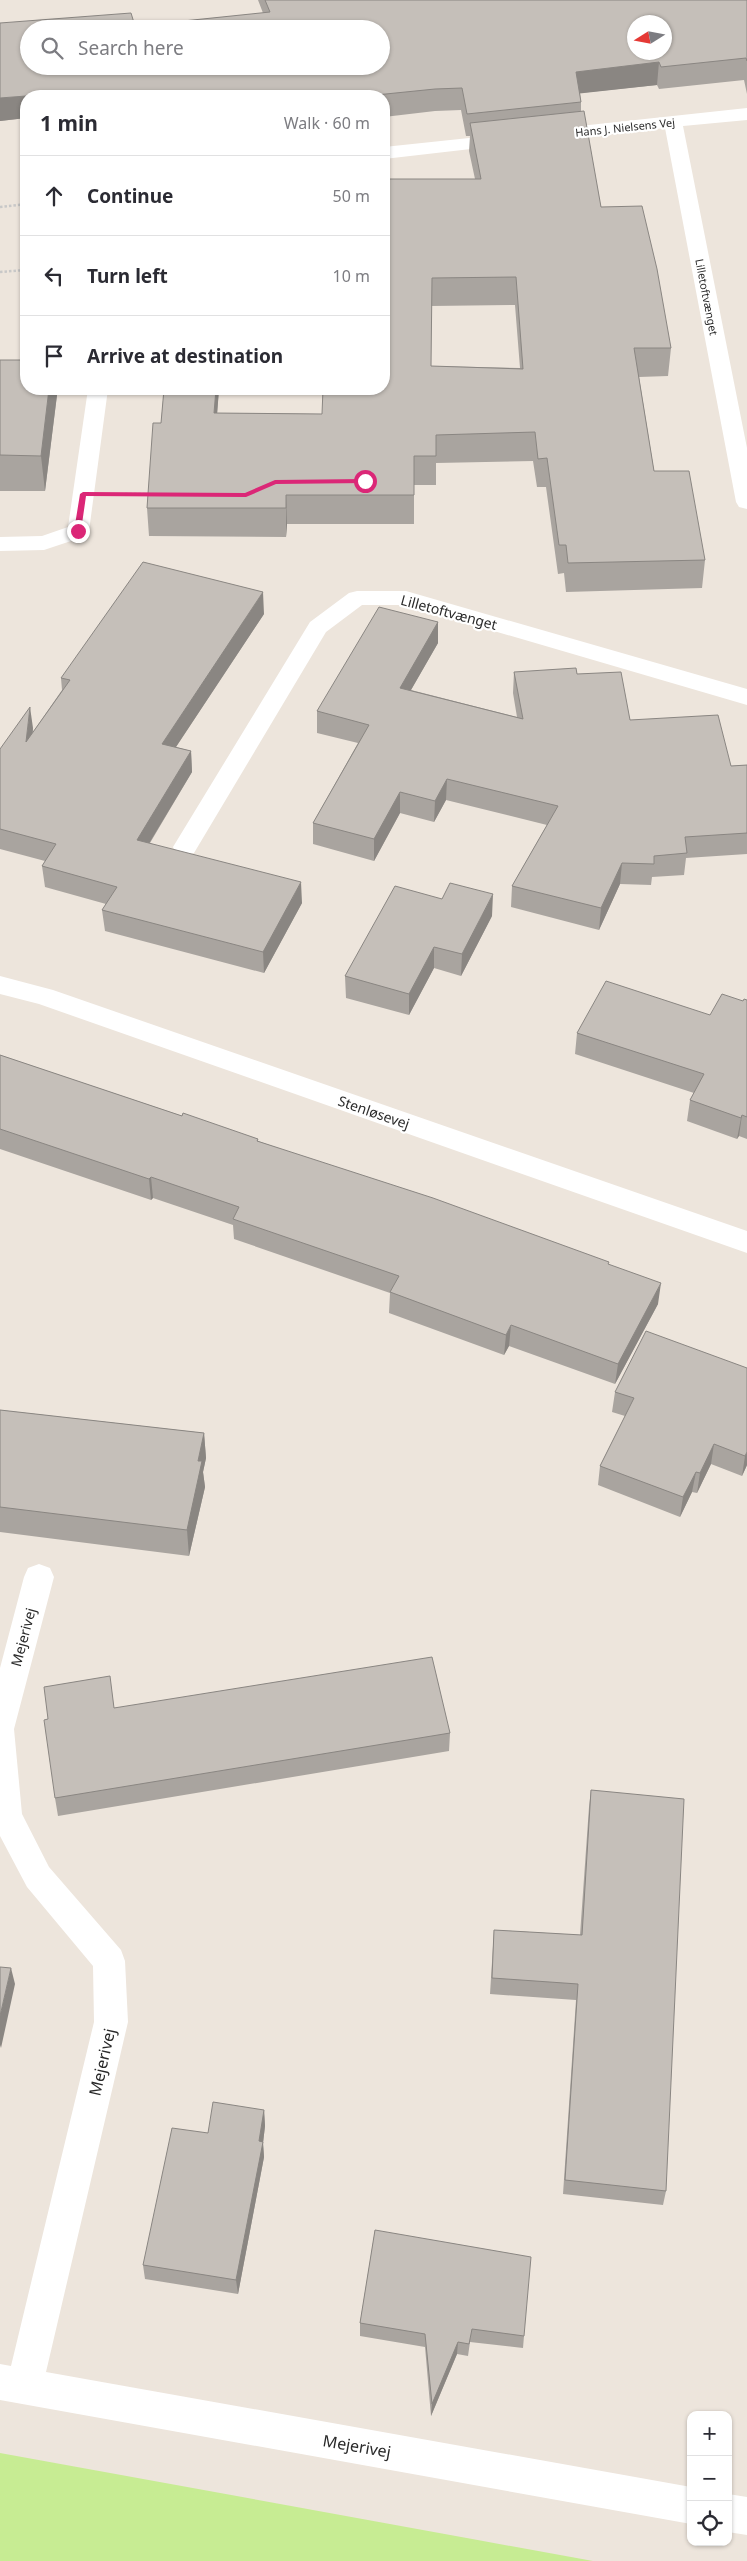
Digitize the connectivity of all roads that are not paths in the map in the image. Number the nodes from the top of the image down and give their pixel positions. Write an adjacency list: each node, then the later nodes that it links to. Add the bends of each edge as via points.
1 (747, 114): 2 (street, Hans J. Nielsens Vej)
2 (673, 122): 3 (street, Hans J. Nielsens Vej); 5 (street, Lilletoftvænget)
3 (390, 152)
4 (97, 395): 6 (street, via 78,531 44,543)
5 (747, 502)
6 (0, 544)
7 (747, 697): 8 (street, Lilletoftvænget, via 406,598 357,598 318,627)
8 (185, 847)
9 (0, 984): 10 (street, Stenløsevej, via 44,996)
10 (747, 1242)
11 (39, 1578): 12 (street, Mejerivej)
12 (0, 1726)
13 (0, 1732): 14 (street, Mejerivej, via 6,1816 38,1877 109,1961 111,2022)
14 (12, 2385): 15 (street, Mejerivej)
15 (687, 2505)
16 (732, 2514): 17 (street)
17 (747, 2516)

